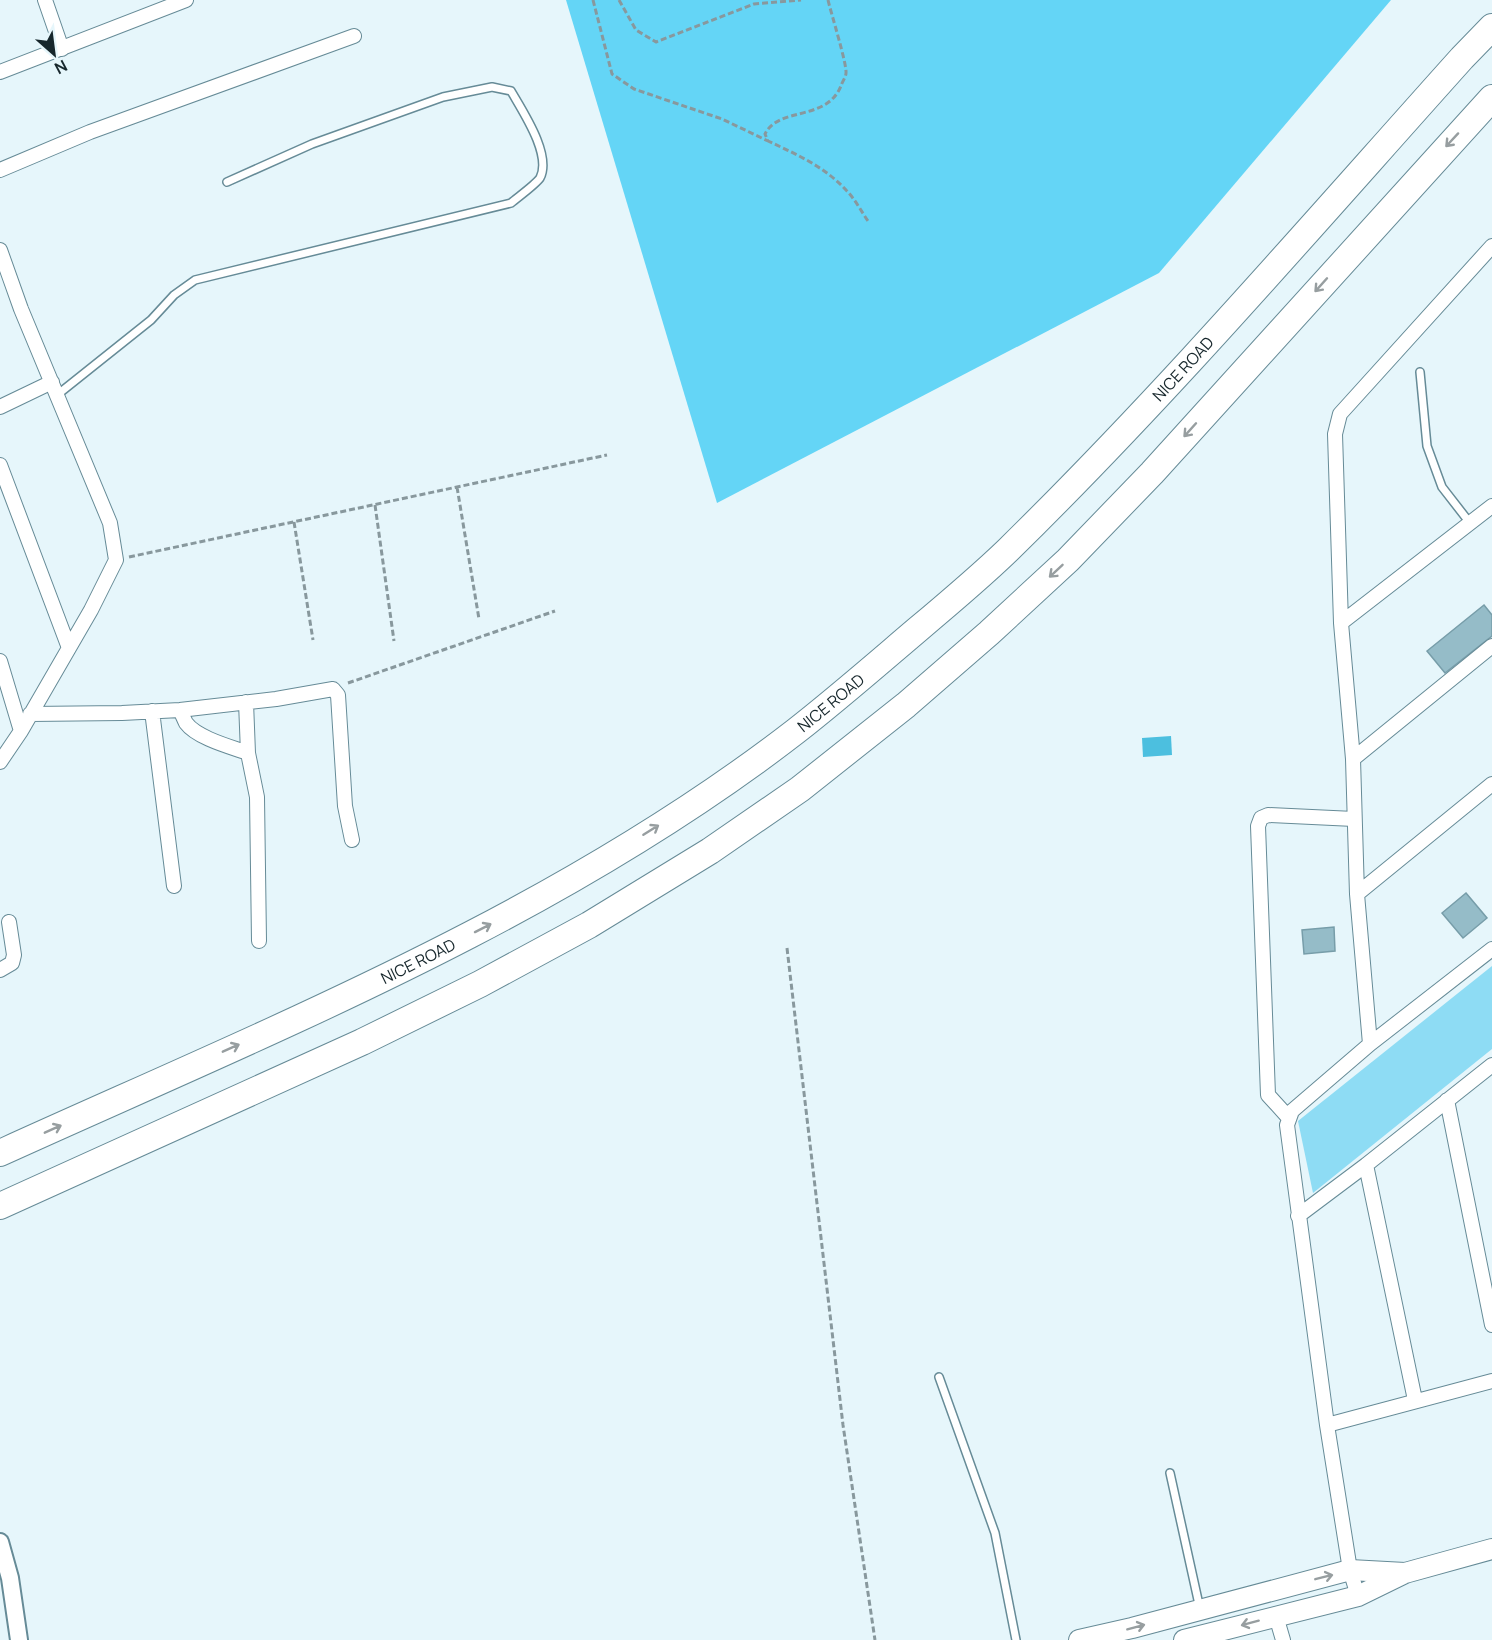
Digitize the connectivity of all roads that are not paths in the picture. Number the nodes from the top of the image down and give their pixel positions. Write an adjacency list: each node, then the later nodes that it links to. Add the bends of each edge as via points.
1 (45, 0): 5 (street)
2 (186, 0): 5 (street)
3 (1492, 27): 44 (highway, NICE ROAD, one-way to 3, via 380,981 496,921 622,849 794,732 1004,554 1228,319)
4 (354, 36): 8 (street, via 90,132)
5 (62, 49): 6 (street)
6 (0, 72)
7 (1492, 98): 46 (highway, one-way to 46, via 1152,473 1068,560 906,705 800,789 710,851 589,925 480,984)
8 (0, 170)
9 (226, 182): 14 (lane, via 334,136 443,97 492,87 511,91 543,158 540,178 511,203 195,280)
10 (1492, 246): 19 (street, via 1336,422)
11 (0, 250): 13 (street)
12 (1420, 372): 18 (lane, via 1427,446 1442,487)
13 (52, 382): 14 (street); 15 (street)
14 (57, 395): 21 (street, via 110,524 116,560)
15 (0, 406)
16 (0, 465): 21 (street)
17 (1492, 506): 18 (street)
18 (1470, 523): 19 (street)
19 (1341, 624): 29 (street)
20 (1492, 646): 29 (street)
21 (69, 648): 26 (street)
22 (0, 661): 27 (street)
23 (246, 702): 24 (street); 28 (street); 33 (street, via 333,689 338,695 345,806)
24 (180, 710): 25 (street); 28 (street, via 187,724 198,733)
25 (152, 711): 26 (street); 34 (street)
26 (30, 714): 27 (street)
27 (21, 731): 30 (street)
28 (248, 753): 37 (street, via 257,797)
29 (1353, 759): 32 (street)
30 (0, 762)
31 (1492, 784): 35 (street)
32 (1354, 819): 35 (street); 43 (street, via 1268,815 1261,818 1258,826 1268,1095)
33 (352, 840)
34 (174, 886)
35 (1357, 894): 40 (street)
36 (9, 922): 39 (street, via 14,955 12,963)
37 (259, 941)
38 (1492, 948): 40 (street)
39 (0, 970)
40 (1370, 1044): 43 (street)
41 (1492, 1065): 42 (street)
42 (1447, 1100): 45 (street); 48 (street)
43 (1288, 1117): 47 (street)
44 (0, 1153)
45 (1366, 1165): 47 (street); 51 (street)
46 (0, 1206)
47 (1298, 1216): 52 (street)
48 (1492, 1324)
49 (939, 1377): 62 (lane, via 994,1533)
50 (1492, 1381): 51 (street)
51 (1415, 1400): 52 (street)
52 (1326, 1425): 56 (street)
53 (1170, 1473): 59 (lane)
54 (0, 1542): 61 (street)
55 (1492, 1549): 57 (main road)
56 (1350, 1570): 57 (main road); 58 (street); 59 (main road, one-way to 56)
57 (1405, 1573): 58 (main road)
58 (1358, 1596): 60 (main road)
59 (1200, 1609): 63 (main road, one-way to 59)
60 (1276, 1616): 64 (main road, one-way to 64); 65 (street)
61 (19, 1640)
62 (1016, 1640)
63 (1079, 1640)
64 (1184, 1640)
65 (1283, 1640)

